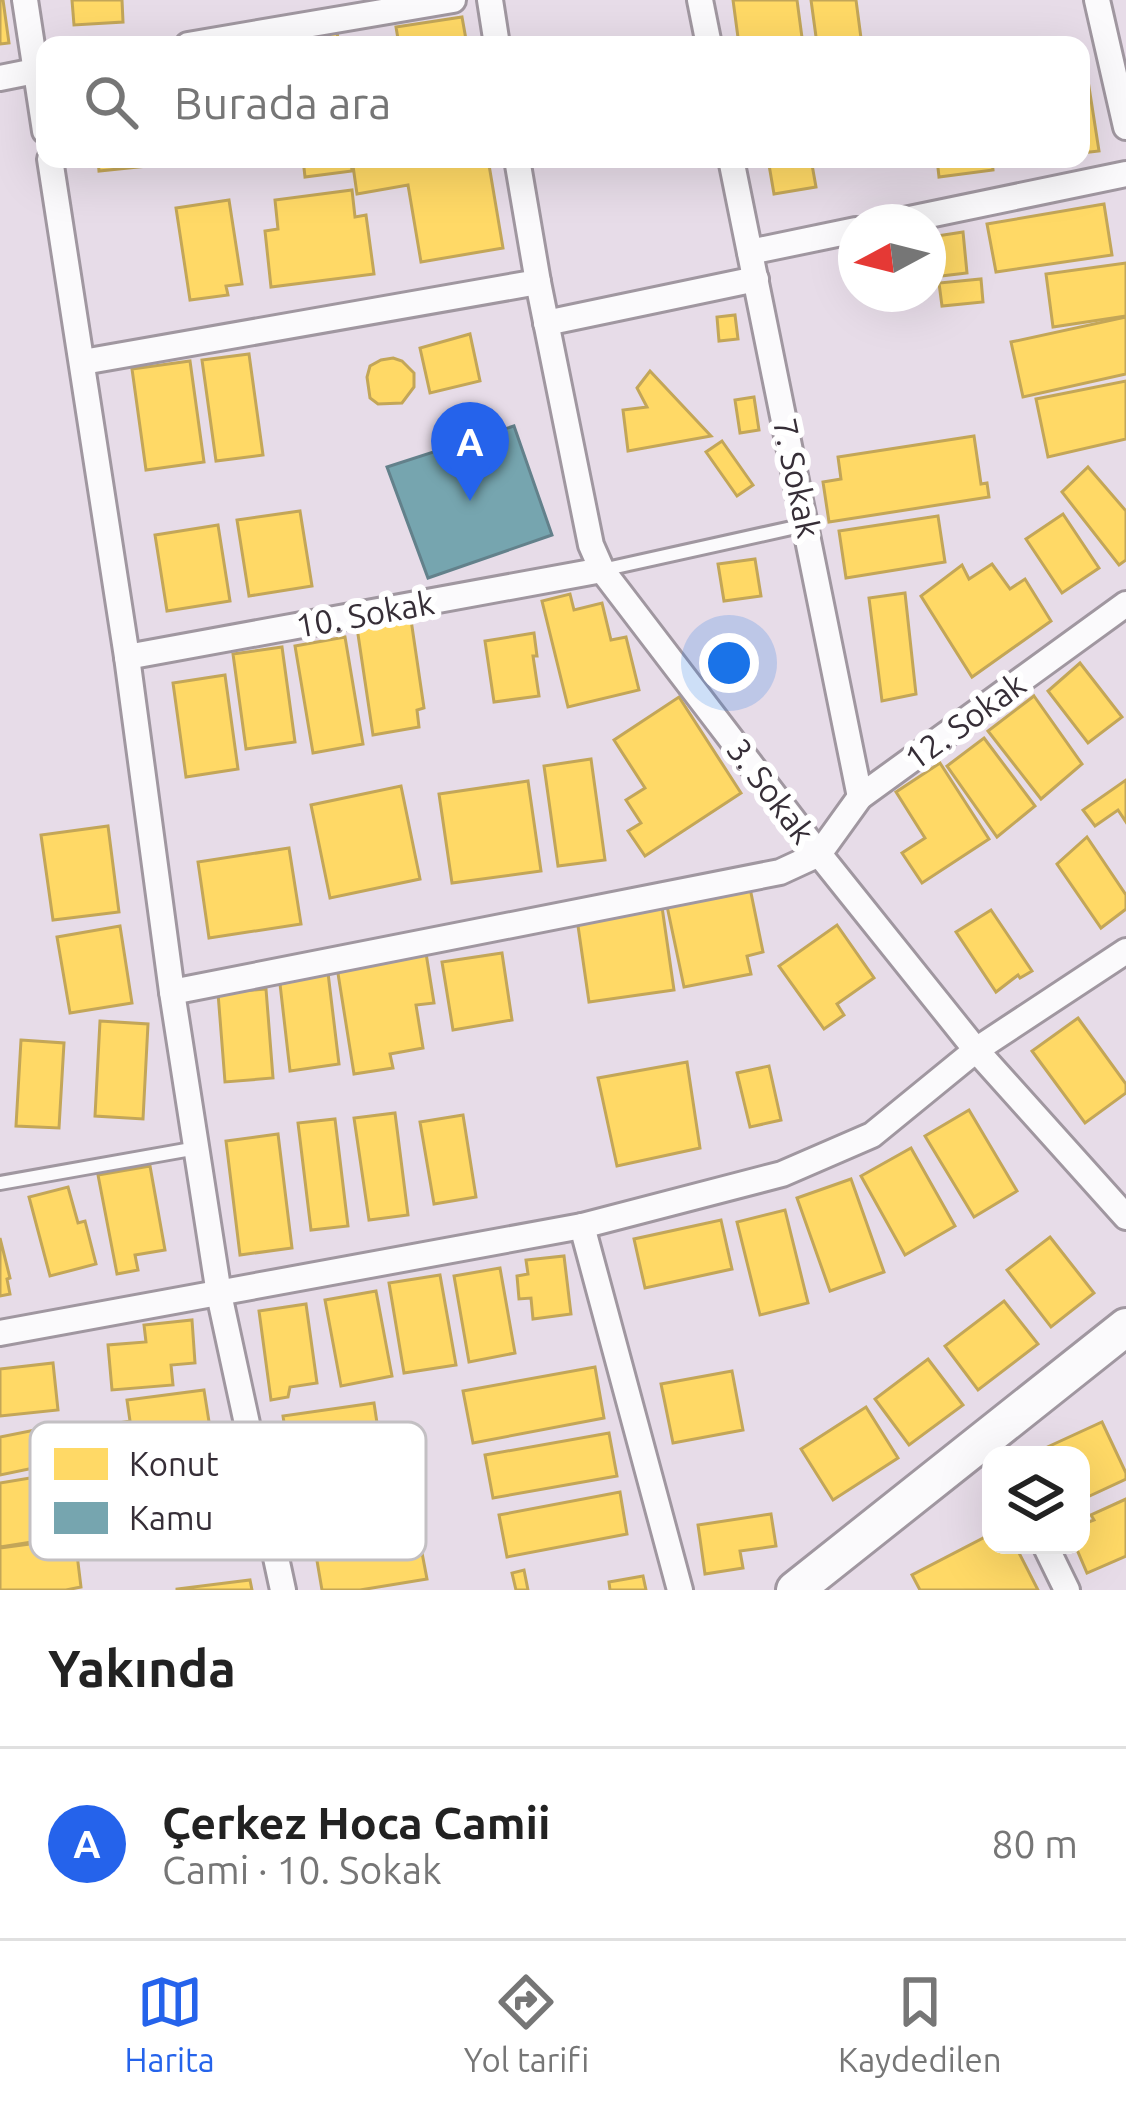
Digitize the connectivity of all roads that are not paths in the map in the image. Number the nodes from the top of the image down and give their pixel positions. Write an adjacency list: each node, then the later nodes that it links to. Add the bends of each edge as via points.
1 (25, 0): 9 (street)
2 (453, 0): 6 (street)
3 (490, 0): 7 (street)
4 (700, 0): 8 (street)
5 (1097, 0): 12 (street)
6 (241, 36)
7 (496, 36)
8 (707, 36)
9 (36, 51)
10 (36, 71): 11 (street)
11 (0, 78)
12 (1126, 127)
13 (51, 168): 23 (street)
14 (519, 168): 21 (street, 3. Sokak)
15 (733, 168): 19 (street, 7. Sokak)
16 (1126, 174): 17 (street)
17 (946, 211)
18 (838, 234): 19 (street)
19 (750, 252): 20 (street, 7. Sokak)
20 (756, 280): 22 (street); 24 (street, 7. Sokak)
21 (538, 282): 22 (street, 3. Sokak); 23 (street)
22 (546, 323): 25 (street, 3. Sokak)
23 (83, 362): 27 (street)
24 (806, 524): 25 (lane); 28 (street, 7. Sokak)
25 (602, 570): 27 (street, 10. Sokak); 29 (street, 3. Sokak)
26 (1126, 604): 28 (street, 12. Sokak)
27 (127, 657): 31 (street)
28 (860, 797): 29 (street, 12. Sokak)
29 (819, 854): 31 (street, via 780,872); 32 (street, 3. Sokak)
30 (1126, 951): 32 (street)
31 (172, 992): 33 (street)
32 (976, 1050): 35 (street, 3. Sokak); 36 (street, via 872,1135 782,1174)
33 (196, 1148): 34 (lane); 37 (street)
34 (0, 1183)
35 (1126, 1217)
36 (582, 1226): 37 (street); 45 (street)
37 (219, 1294): 39 (street); 40 (street)
38 (1126, 1327): 41 (street)
39 (0, 1333)
40 (247, 1422)
41 (996, 1445): 46 (street)
42 (1049, 1554): 47 (street)
43 (277, 1560): 44 (street)
44 (284, 1590)
45 (680, 1590)
46 (795, 1590)
47 (1067, 1590)

